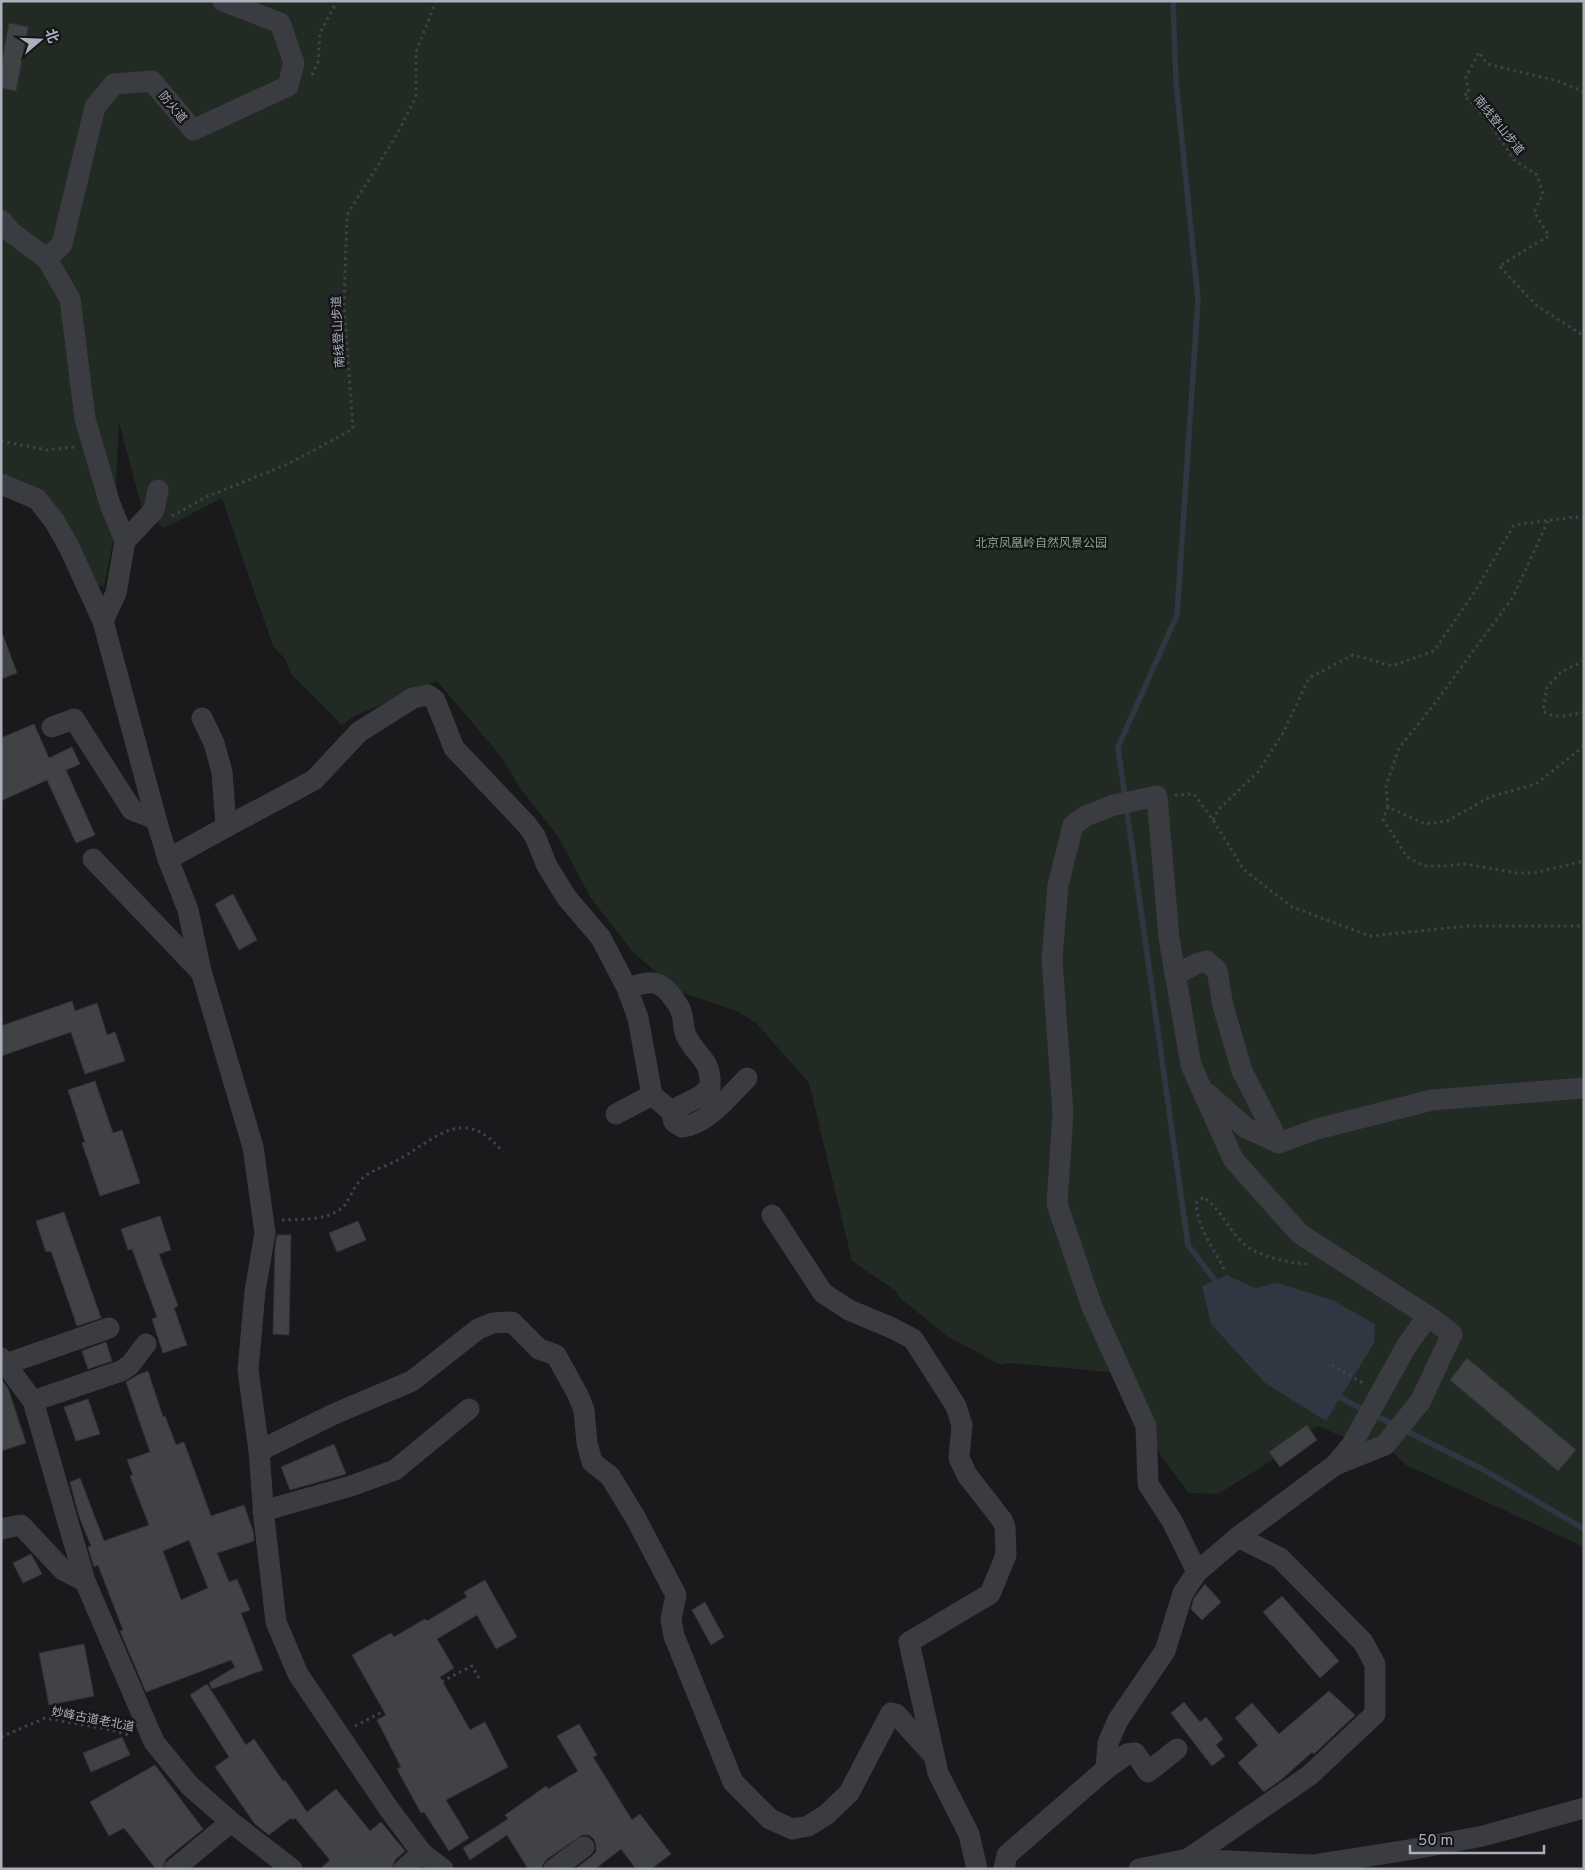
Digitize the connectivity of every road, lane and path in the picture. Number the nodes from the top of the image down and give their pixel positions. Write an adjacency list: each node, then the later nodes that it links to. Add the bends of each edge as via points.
1 (223, 1): 4 (street, via 280,23 294,62)
2 (337, 1): 4 (path, via 320,33 318,62 309,82)
3 (436, 1): 13 (path, 南线登山步道, via 416,52 416,97 347,215 344,303 353,429 288,464 204,498)
4 (290, 77): 7 (street, 防火道, via 288,86 193,130 152,81 114,84 95,107 62,244)
5 (1584, 92): 8 (path, 南线登山步道, via 1558,81 1487,64 1479,52 1466,77 1470,93 1464,95 1487,119 1514,160 1537,175 1543,194 1534,212 1549,236 1499,266 1536,305)
6 (1, 220): 7 (street, via 10,232)
7 (47, 259): 10 (street, via 70,299 85,420)
8 (1584, 336)
9 (1, 441): 10 (path, via 48,450)
10 (92, 443): 16 (street)
11 (1, 484): 17 (street, via 37,499 55,522)
12 (158, 490): 16 (street, via 154,510)
13 (171, 517)
14 (1584, 518): 15 (path)
15 (1549, 521): 24 (path, via 1513,597 1399,748 1386,786); 26 (path, via 1514,525 1476,590 1434,651 1392,666 1353,655 1309,678 1283,733 1258,772 1218,810)
16 (125, 541): 17 (street, via 116,594)
17 (103, 621): 25 (street)
18 (1584, 661): 19 (path, via 1561,672 1547,687 1542,711 1549,716)
19 (1584, 712)
20 (202, 718): 27 (street, via 214,743 222,772)
21 (52, 727): 25 (street, via 74,719 132,810)
22 (1584, 746): 24 (path, via 1536,784 1490,797 1447,821 1425,824)
23 (1148, 798): 26 (path, via 1194,794); 33 (street); 60 (street, via 1114,805 1073,825 1058,885 1052,958 1063,1113 1057,1204 1092,1307 1146,1426 1148,1484 1172,1521)
24 (1388, 807): 30 (path, via 1383,819 1391,834 1407,857 1424,866 1465,864 1534,873)
25 (156, 819): 29 (street)
26 (1213, 820): 31 (path, via 1244,870 1292,907 1370,936 1468,926)
27 (226, 827): 29 (street); 34 (street, via 314,780 359,732 412,698 428,695 435,700 454,748 527,825 547,866 567,898 601,938)
28 (93, 859): 32 (street)
29 (168, 860): 32 (street, via 188,910)
30 (1584, 861)
31 (1584, 926)
32 (201, 971): 44 (street, via 253,1147)
33 (1176, 975): 36 (street, via 1191,1065); 41 (street, via 1206,961 1217,970 1223,1006 1242,1071)
34 (627, 988): 38 (street, via 638,1018); 39 (street, via 650,982 662,984 682,1012 686,1036 706,1062 710,1088)
35 (747, 1078): 39 (street, via 704,1119 690,1126 682,1127 674,1122)
36 (1199, 1082): 41 (street, via 1213,1100 1246,1128); 47 (street, via 1233,1159 1300,1234)
37 (1584, 1088): 41 (street, via 1432,1100 1317,1129)
38 (652, 1094): 39 (street); 40 (street)
39 (671, 1111)
40 (616, 1114)
41 (1279, 1143)
42 (503, 1152): 44 (path, via 492,1139 473,1129 456,1126 363,1178 343,1208 318,1218)
43 (772, 1215): 67 (street, via 823,1293 849,1310 912,1339 956,1406 962,1425 959,1458 967,1476 1005,1527 1006,1555 990,1594 908,1642)
44 (264, 1221): 55 (street, via 248,1370)
45 (1312, 1264): 46 (path, via 1266,1256 1245,1245 1204,1197 1196,1207 1202,1229)
46 (1224, 1269)
47 (1428, 1316): 52 (street); 56 (street, via 1452,1334 1420,1402 1385,1445)
48 (109, 1328): 50 (street)
49 (146, 1344): 53 (street, via 130,1365 121,1371)
50 (4, 1361): 53 (street)
51 (1332, 1365): 52 (path)
52 (1381, 1393): 56 (street, via 1351,1446)
53 (33, 1401): 61 (street)
54 (469, 1409): 57 (street, via 395,1470)
55 (259, 1451): 57 (street); 67 (street, via 412,1381 478,1329 493,1323 512,1322 540,1349 556,1355 584,1410 592,1462 610,1476 670,1581 676,1595 671,1619 674,1636 733,1782 770,1819 792,1829 808,1826 826,1815 849,1793 891,1713 896,1714)
56 (1336, 1465): 59 (street)
57 (263, 1510): 63 (street, via 276,1622 298,1674)
58 (1, 1529): 61 (street, via 21,1525 63,1570)
59 (1238, 1537): 60 (street); 73 (street, via 1280,1558 1363,1642 1375,1664 1375,1714 1310,1774)
60 (1196, 1572): 68 (street, via 1183,1593 1165,1651 1118,1720 1108,1743)
61 (85, 1581): 65 (street)
62 (478, 1678): 63 (path, via 472,1666)
63 (339, 1735): 72 (street)
64 (1, 1737): 65 (path, 妙峰古道老北道, via 45,1718)
65 (154, 1742): 70 (street, via 190,1786)
66 (1177, 1749): 68 (street, via 1148,1772 1136,1753 1127,1754)
67 (934, 1756): 80 (street, via 938,1773 968,1834)
68 (1106, 1769): 81 (street, via 1007,1855)
69 (1584, 1808): 74 (street, via 1483,1836 1313,1865)
70 (231, 1822): 75 (street); 76 (street)
71 (584, 1847): 79 (street)
72 (422, 1853): 77 (street); 78 (street)
73 (1188, 1864): 74 (street); 82 (street)
74 (1285, 1866)
75 (174, 1869)
76 (292, 1869)
77 (404, 1869)
78 (443, 1869)
79 (554, 1869)
80 (977, 1869)
81 (1004, 1869)
82 (1139, 1869)

